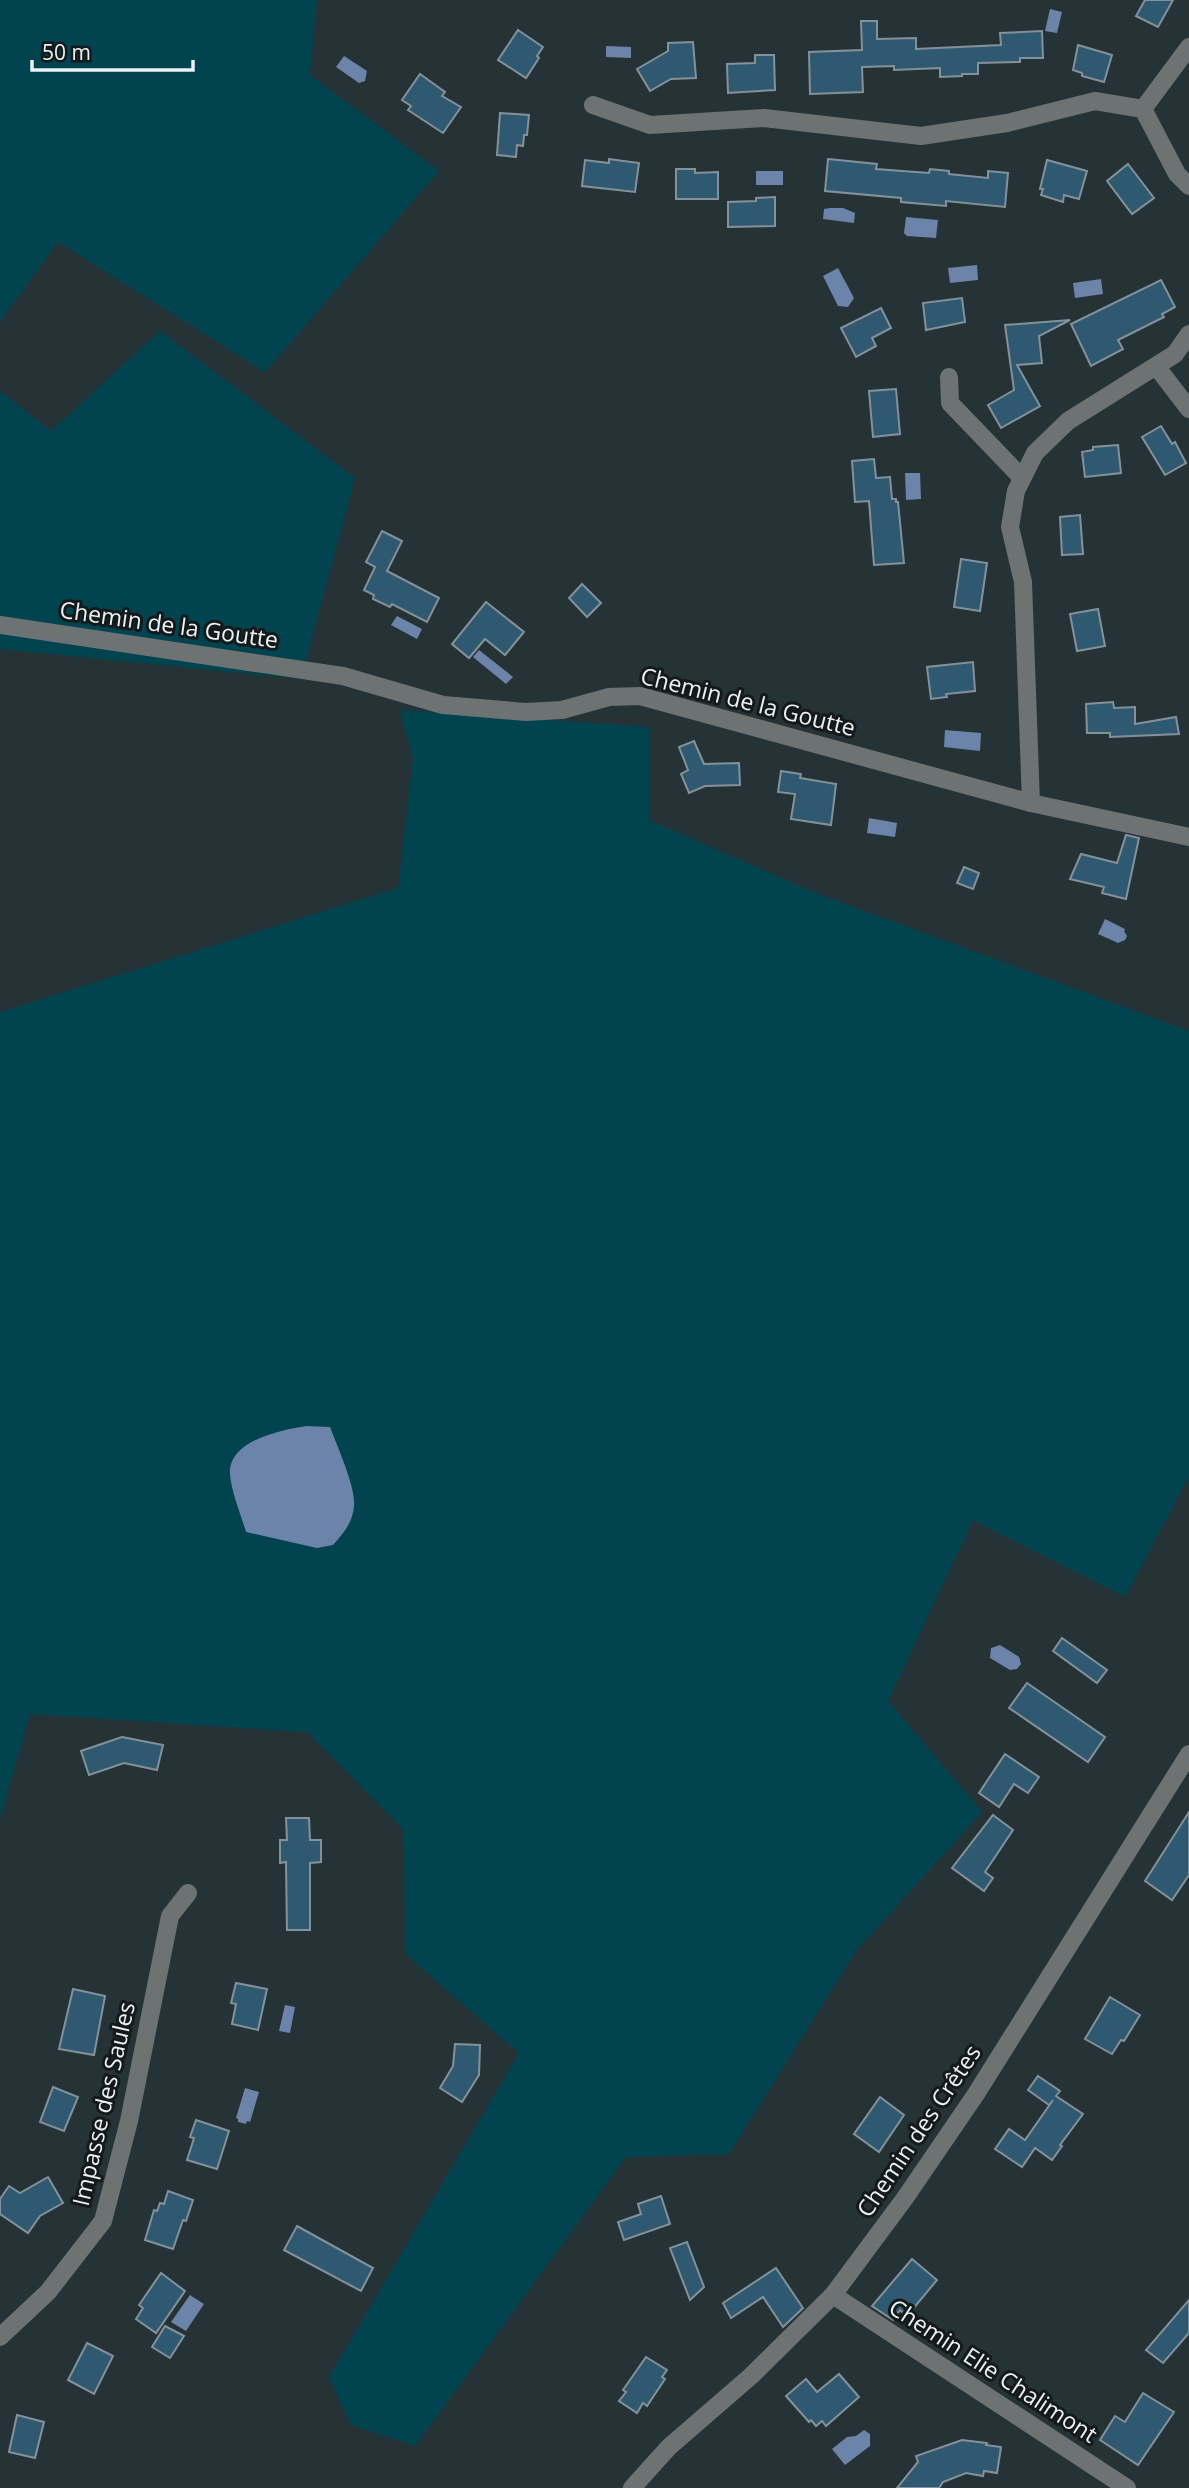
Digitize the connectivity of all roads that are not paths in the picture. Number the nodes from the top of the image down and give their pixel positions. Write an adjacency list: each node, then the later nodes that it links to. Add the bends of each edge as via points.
1 (1189, 47): 3 (street)
2 (593, 105): 3 (street, via 650,125 764,118 921,136 1007,124 1096,101)
3 (1143, 109): 4 (street, via 1177,174)
4 (1189, 186)
5 (1189, 334): 6 (street, via 1175,354)
6 (1156, 366): 8 (street); 9 (street, via 1068,421 1035,453)
7 (949, 376): 9 (street, via 950,402)
8 (1189, 409)
9 (1022, 478): 11 (street, via 1010,527 1023,582)
10 (0, 625): 11 (street, Chemin de la Goutte, via 343,676 443,705 526,712 640,695)
11 (1031, 803): 12 (street, Chemin de la Goutte)
12 (1189, 837)
13 (1189, 1754): 15 (street, Chemin des Crêtes, via 976,2094)
14 (188, 1894): 16 (street, Impasse des Saules, via 170,1916 129,2121 103,2221 48,2292)
15 (833, 2295): 17 (street, Chemin des Crêtes, via 751,2376 669,2447); 18 (street, Chemin Elie Chalimont)
16 (0, 2337)
17 (632, 2488)
18 (1127, 2488)

